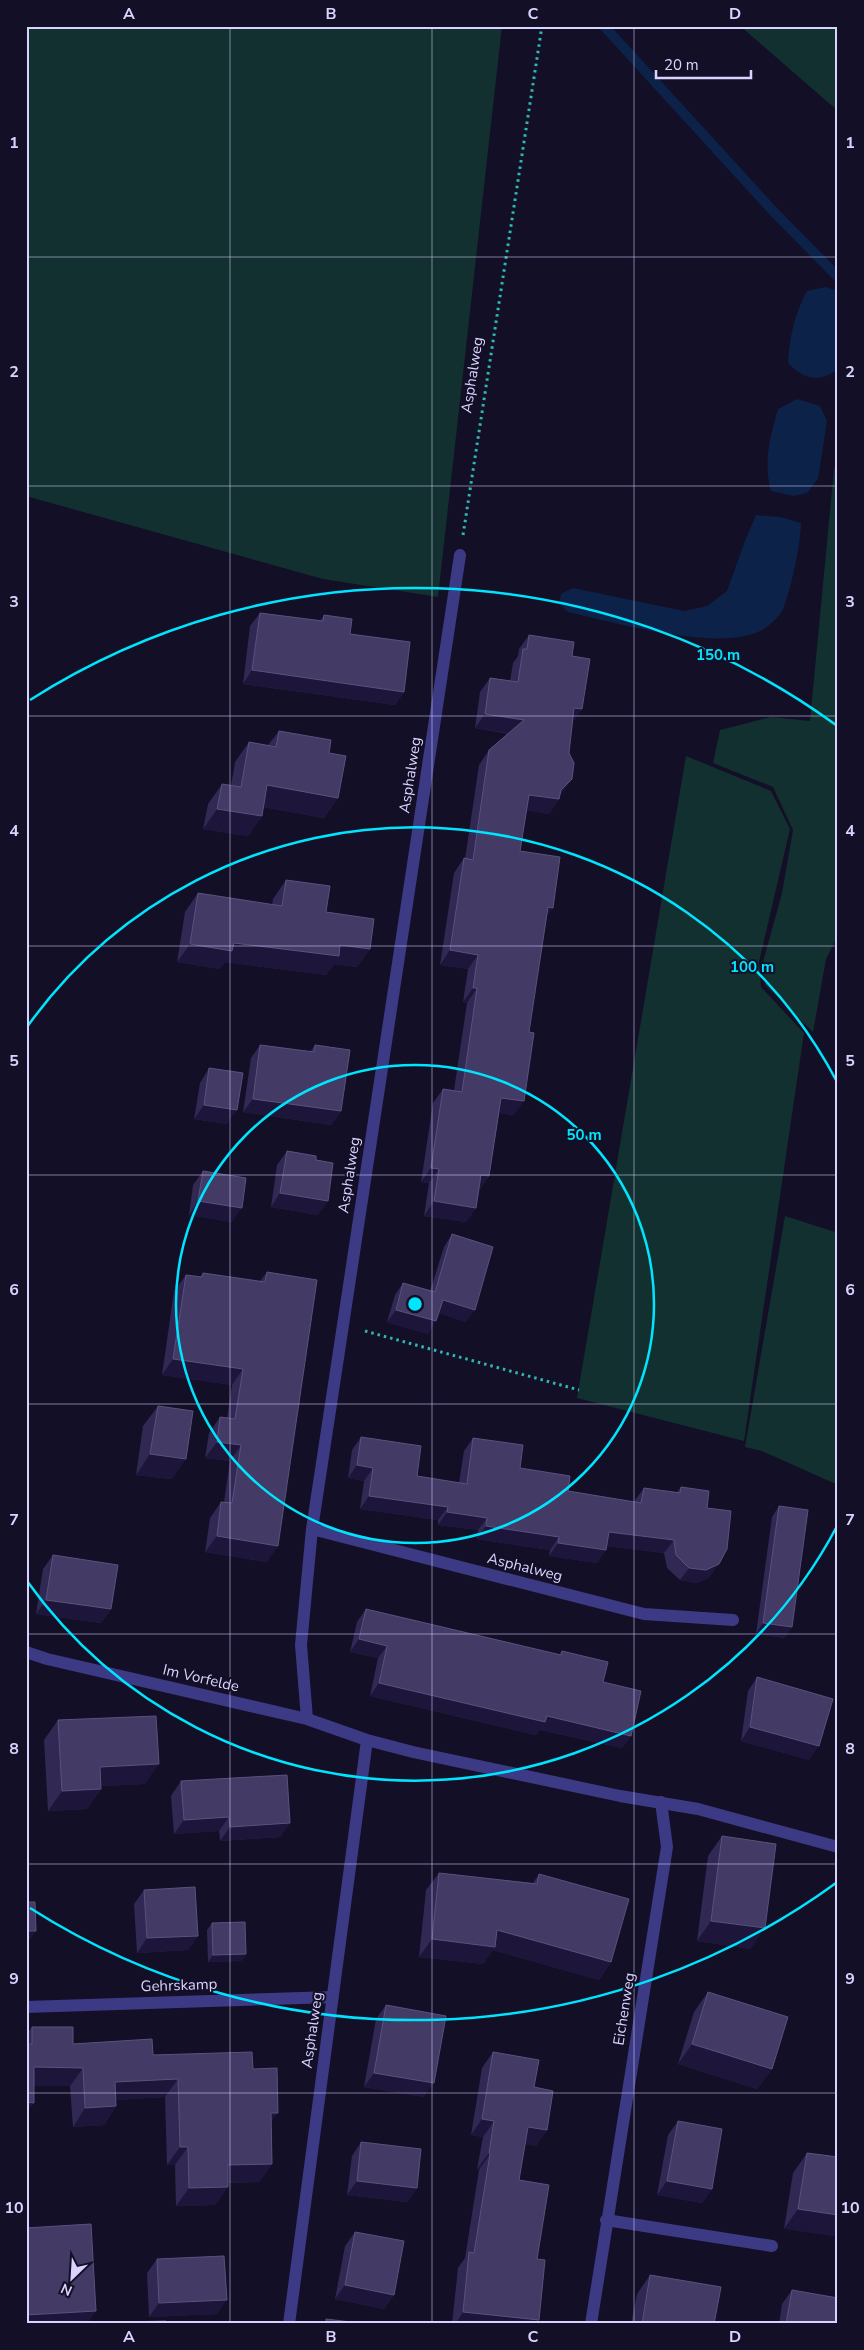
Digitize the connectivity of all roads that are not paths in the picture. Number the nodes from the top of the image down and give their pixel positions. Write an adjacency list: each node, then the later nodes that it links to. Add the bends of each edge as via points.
1 (460, 555): 2 (street, Asphalweg)
2 (312, 1529): 3 (street, Asphalweg, via 644,1614); 5 (street, Asphalweg, via 301,1645)
3 (733, 1620)
4 (26, 1652): 5 (street, Im Vorfelde)
5 (307, 1719): 6 (street, Im Vorfelde)
6 (368, 1740): 7 (street, via 620,1796); 9 (street, Asphalweg)
7 (661, 1802): 8 (street); 11 (street, Eichenweg, via 667,1847)
8 (838, 1847)
9 (332, 1997): 10 (street, Gehrskamp); 13 (street, Asphalweg)
10 (26, 2007)
11 (606, 2220): 12 (street); 14 (street, Eichenweg)
12 (772, 2246)
13 (289, 2324)
14 (591, 2324)

